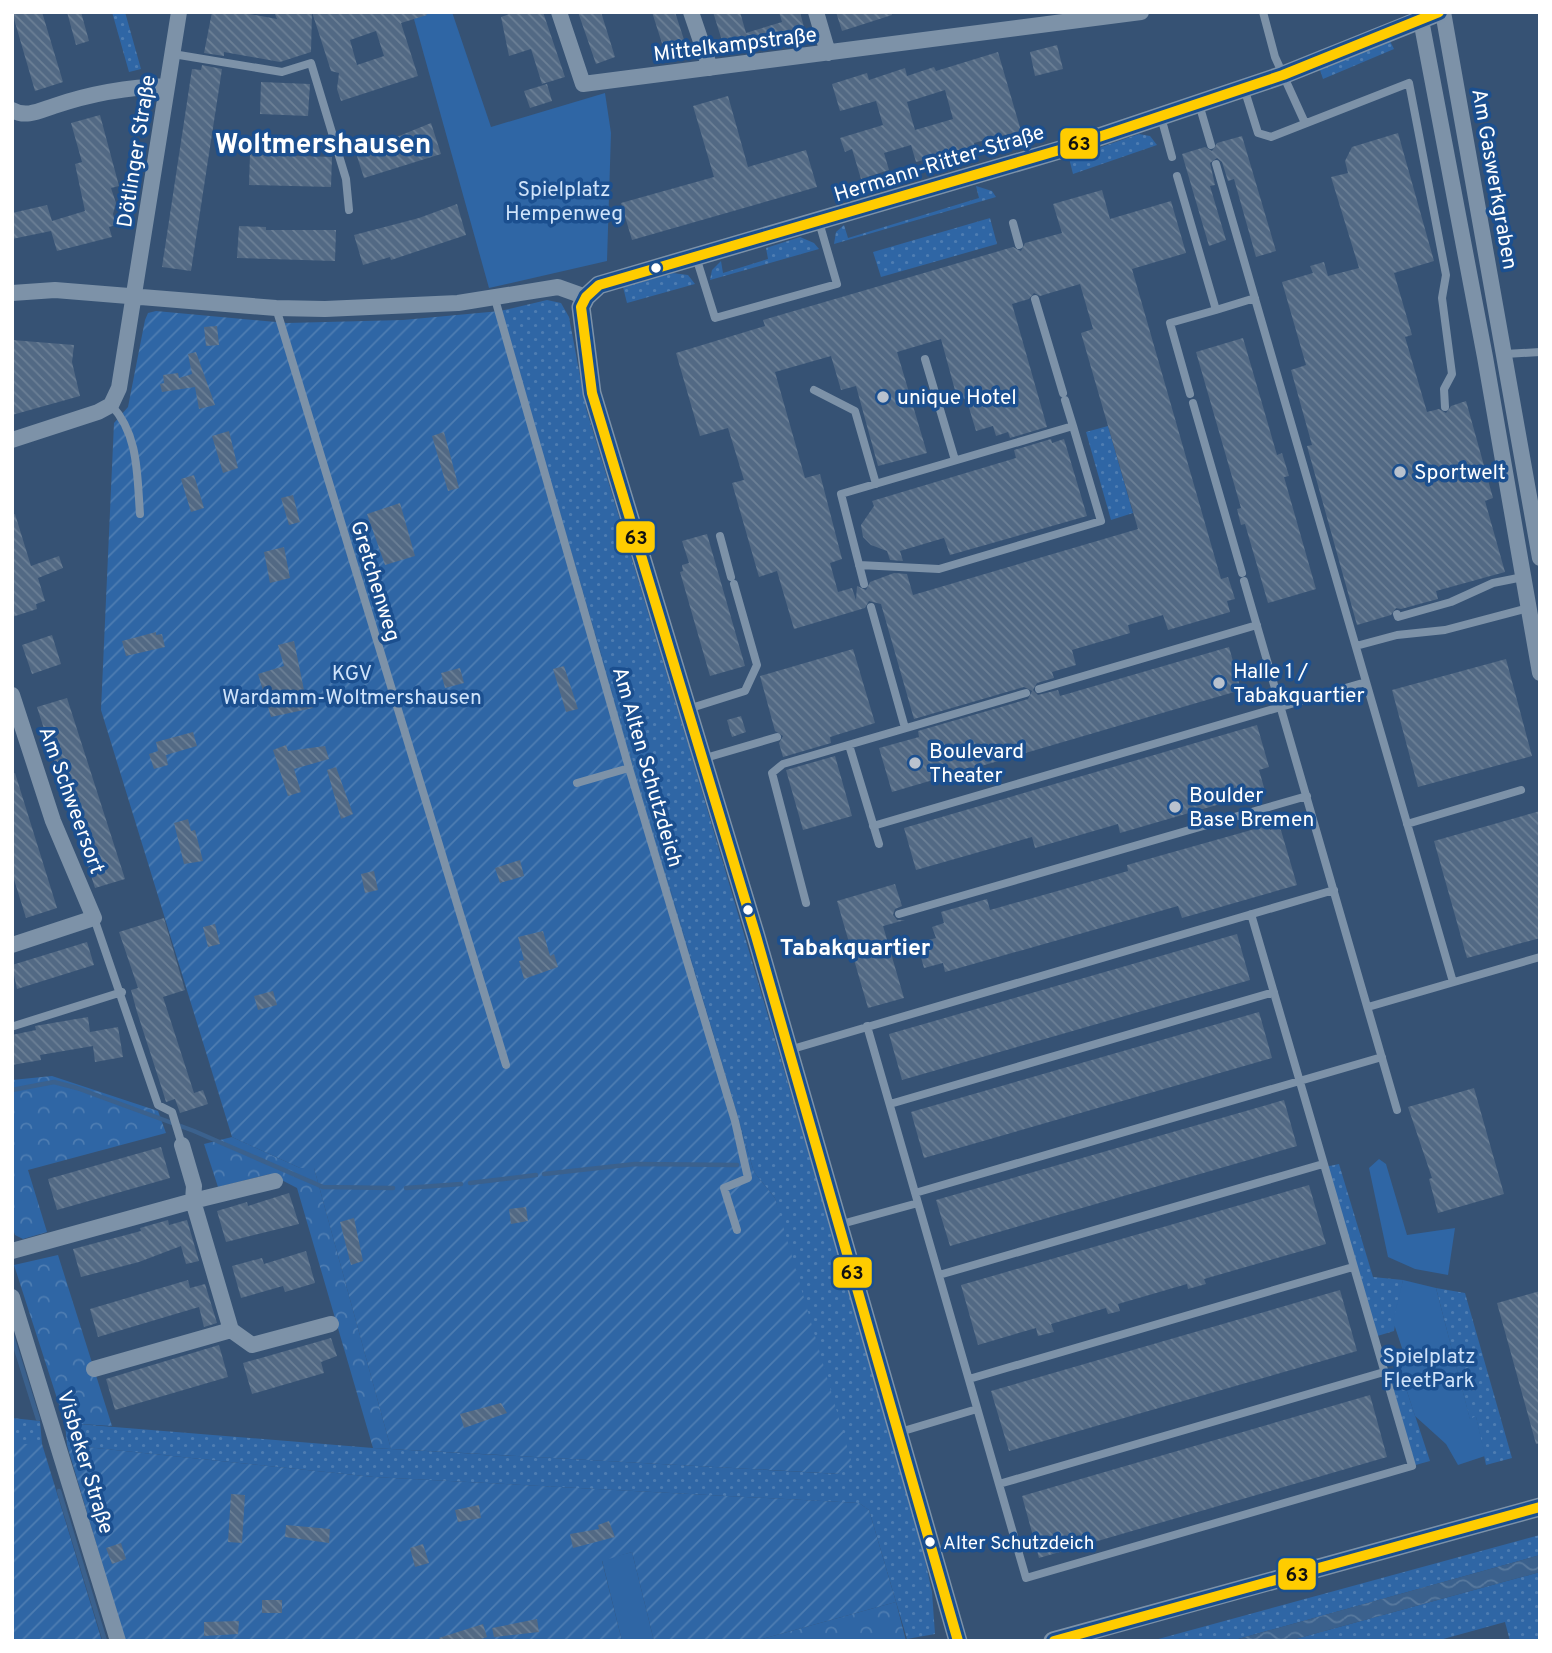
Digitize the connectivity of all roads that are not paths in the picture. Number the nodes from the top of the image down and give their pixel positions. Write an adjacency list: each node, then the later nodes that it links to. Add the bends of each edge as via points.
1 (179, 12): 10 (street, Dötlinger Straße)
2 (559, 12): 11 (street, Mittelkampstraße, via 583,84)
3 (691, 12): 11 (street)
4 (816, 12): 9 (street)
5 (1141, 12): 9 (street, Mittelkampstraße)
6 (1263, 12): 12 (lane)
7 (1441, 12): 8 (street, Hermann-Ritter-Straße); 37 (street, Am Gaswerkgraben)
8 (1421, 20): 12 (street, Hermann-Ritter-Straße); 38 (street, Am Gaswerkgraben)
9 (828, 53): 11 (street, Mittelkampstraße)
10 (173, 54): 13 (street, Dötlinger Straße); 23 (lane, via 282,72 311,63 346,179)
11 (709, 68)
12 (1283, 75): 14 (street, Hermann-Ritter-Straße); 18 (lane)
13 (167, 86): 16 (street, via 111,90 28,115); 29 (street, Dötlinger Straße)
14 (1244, 88): 15 (street, Hermann-Ritter-Straße); 18 (lane, via 1258,133 1271,137)
15 (1199, 104): 17 (street, Hermann-Ritter-Straße); 19 (lane)
16 (12, 110)
17 (1161, 117): 20 (lane); 24 (street, Hermann-Ritter-Straße)
18 (1306, 123): 42 (lane, via 1409,83 1446,275 1442,298 1452,374 1444,389)
19 (1211, 145)
20 (1172, 157)
21 (1216, 164): 31 (lane)
22 (1177, 176): 35 (lane)
23 (349, 210)
24 (819, 222): 27 (street, Hermann-Ritter-Straße); 27 (lane, via 837,284 715,318)
25 (1013, 223): 26 (lane)
26 (1019, 244)
27 (696, 257): 30 (street, Hermann-Ritter-Straße, via 599,285)
28 (12, 293): 29 (street, via 55,290)
29 (136, 296): 34 (street); 41 (street, Dötlinger Straße, via 119,388)
30 (586, 297): 32 (street, via 558,287); 64 (street, via 581,320 592,393)
31 (1255, 298): 35 (lane); 57 (lane)
32 (495, 299): 34 (street); 69 (lane, Am Alten Schutzdeich)
33 (1035, 299): 43 (lane)
34 (276, 309): 91 (lane, Gretchenweg)
35 (1216, 310): 56 (lane, via 1170,323)
36 (1540, 352): 37 (lane)
37 (1505, 354): 38 (street); 49 (street, Am Gaswerkgraben)
38 (1485, 357): 51 (street, Am Gaswerkgraben)
39 (925, 359): 45 (lane)
40 (814, 390): 46 (lane, via 855,411)
41 (111, 405): 44 (street); 47 (lane, via 122,417 134,447)
42 (1445, 407)
43 (1073, 426): 45 (lane); 50 (lane, via 1101,521 939,569)
44 (12, 440)
45 (955, 460): 46 (lane)
46 (876, 484): 50 (lane, via 841,494)
47 (140, 514)
48 (720, 536): 64 (lane, via 757,665 744,691)
49 (1540, 558)
50 (859, 565): 52 (lane)
51 (1523, 577): 54 (street, Am Gaswerkgraben); 55 (lane, via 1493,583 1451,602)
52 (864, 584)
53 (871, 607): 65 (lane)
54 (1534, 608): 57 (lane); 58 (street, Am Gaswerkgraben)
55 (1397, 614)
56 (1257, 625): 60 (lane); 63 (lane)
57 (1356, 646): 59 (lane)
58 (1540, 673)
59 (1366, 682): 63 (lane); 73 (lane)
60 (1039, 689)
61 (1026, 693): 65 (lane)
62 (12, 695): 80 (street, Am Schweersort, via 52,821)
63 (1281, 707): 72 (lane); 74 (lane)
64 (687, 710): 68 (street)
65 (905, 728): 67 (lane)
66 (777, 737): 68 (lane)
67 (849, 745): 74 (lane); 77 (lane, via 783,764 772,773)
68 (702, 759): 89 (street)
69 (629, 768): 70 (lane); 102 (lane, Am Alten Schutzdeich, via 735,1121 748,1178 724,1188)
70 (577, 783)
71 (1521, 790): 73 (lane)
72 (1307, 796): 76 (lane); 78 (lane)
73 (1407, 824): 83 (lane)
74 (873, 826): 75 (lane)
75 (879, 844)
76 (1334, 890): 79 (lane); 86 (lane)
77 (806, 903)
78 (899, 914)
79 (1251, 914): 85 (lane); 88 (lane)
80 (94, 918): 81 (street); 84 (lane)
81 (12, 945)
82 (1540, 957): 83 (lane)
83 (1453, 982): 86 (lane)
84 (122, 992): 87 (lane); 95 (lane, via 158,1105 172,1112)
85 (1274, 992): 92 (lane); 93 (lane)
86 (1368, 1007): 90 (lane)
87 (14, 1026)
88 (867, 1026): 89 (lane); 93 (lane)
89 (789, 1050): 101 (street)
90 (1382, 1057): 92 (lane); 94 (lane)
91 (506, 1065)
92 (1300, 1081): 96 (lane); 98 (lane)
93 (890, 1104): 98 (lane)
94 (1397, 1110)
95 (182, 1145): 99 (street, via 194,1186)
96 (1323, 1164): 104 (lane); 105 (lane)
97 (275, 1181): 99 (street)
98 (915, 1193): 100 (lane)
99 (193, 1201): 103 (street); 108 (street)
100 (918, 1203): 101 (lane); 105 (lane)
101 (838, 1225): 113 (street)
102 (737, 1230)
103 (12, 1251)
104 (1353, 1268): 110 (lane); 111 (lane)
105 (939, 1275): 111 (lane)
106 (12, 1297): 116 (street, Visbeker Straße)
107 (331, 1324): 108 (street, via 252,1345)
108 (231, 1330): 109 (street, Visbeker Straße)
109 (94, 1369)
110 (1384, 1372): 114 (lane); 114 (lane, via 1412,1466 1026,1578)
111 (969, 1379): 112 (lane)
112 (977, 1409): 113 (lane); 114 (lane)
113 (898, 1432): 117 (street)
114 (999, 1484)
115 (1540, 1507): 118 (street)
116 (118, 1641)
117 (958, 1641)
118 (1053, 1641)

